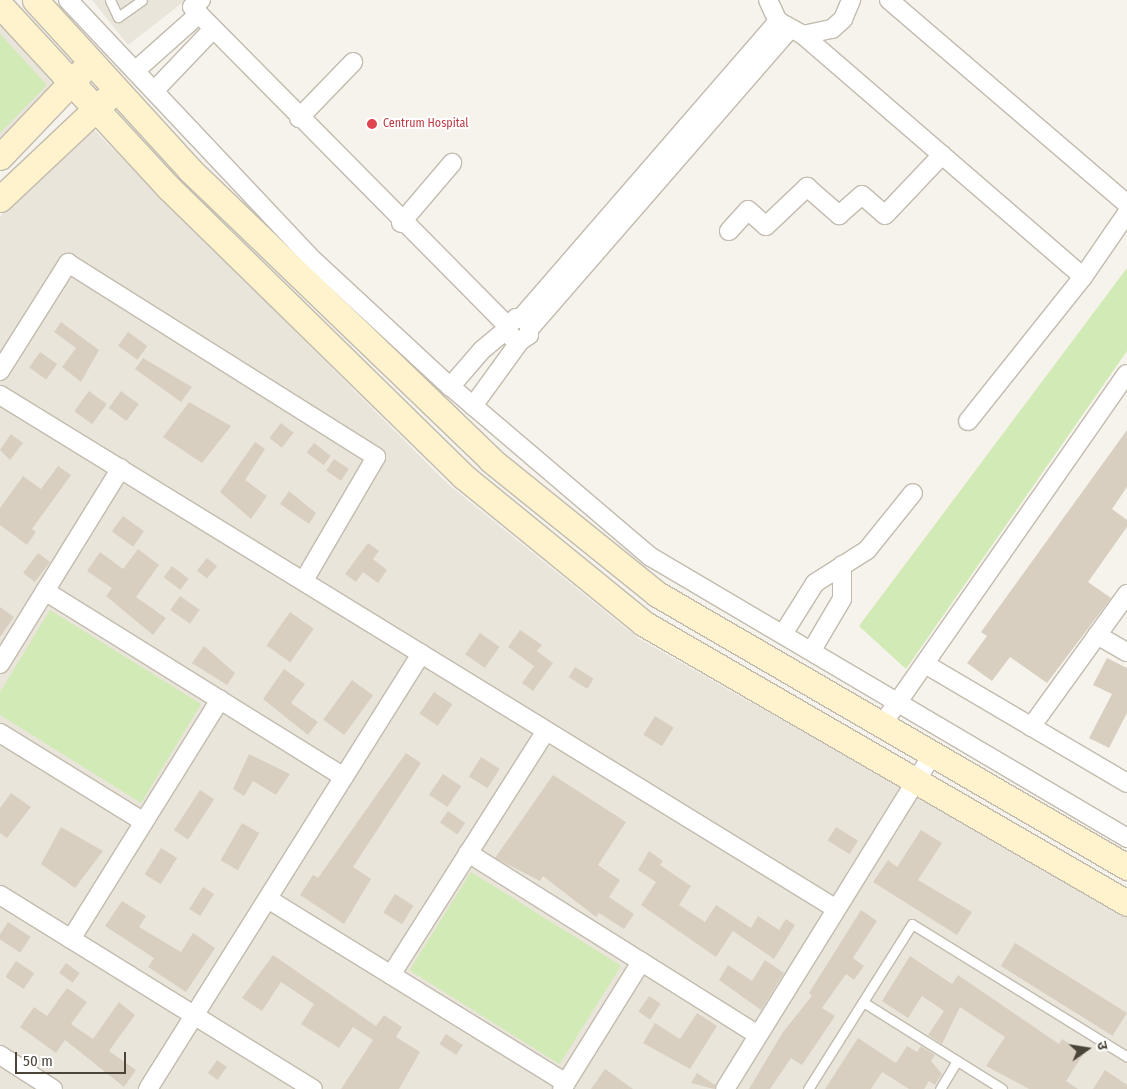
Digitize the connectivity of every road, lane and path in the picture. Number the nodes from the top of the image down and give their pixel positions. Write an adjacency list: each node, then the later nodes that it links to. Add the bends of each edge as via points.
1 (35, 0): 12 (street)
2 (68, 0): 14 (street)
3 (110, 0): 4 (lane, via 118,17)
4 (142, 0)
5 (768, 0): 11 (street)
6 (851, 0): 11 (street, via 843,19 832,29)
7 (889, 0): 24 (street)
8 (0, 5): 15 (street)
9 (200, 7): 10 (street); 14 (street)
10 (213, 29): 17 (street); 19 (street)
11 (790, 29): 20 (street); 29 (street)
12 (92, 61): 15 (street); 16 (street)
13 (352, 62): 19 (street)
14 (135, 72): 17 (street)
15 (69, 84): 18 (street); 21 (street)
16 (115, 90): 18 (street); 51 (street, via 190,170 491,460 657,594)
17 (154, 91): 32 (street, via 310,256)
18 (94, 110): 23 (street); 57 (street, via 169,188 485,494 643,623)
19 (299, 118): 26 (street)
20 (942, 155): 27 (street, via 885,215 862,195 839,214 807,187 766,226 748,210); 28 (street)
21 (0, 157)
22 (452, 163): 26 (street)
23 (0, 199)
24 (1127, 204)
25 (1127, 213): 28 (street)
26 (401, 223): 29 (street)
27 (729, 231)
28 (1083, 277): 35 (street)
29 (517, 328): 32 (street, via 482,350); 34 (street)
30 (0, 371): 39 (street, via 68,263 376,457)
31 (1127, 374): 48 (street)
32 (450, 387): 34 (street)
33 (0, 395): 36 (street)
34 (473, 406): 42 (street, via 651,557)
35 (968, 421)
36 (121, 468): 39 (street); 40 (street)
37 (912, 493): 38 (street, via 867,550)
38 (842, 565): 42 (street, via 815,582); 44 (street, via 842,599)
39 (304, 580): 46 (street)
40 (45, 591): 47 (street); 49 (street)
41 (1127, 594): 43 (street)
42 (783, 634): 44 (street)
43 (1097, 635): 45 (street); 52 (street)
44 (812, 650): 50 (street)
45 (1127, 652)
46 (421, 654): 53 (street); 56 (street)
47 (0, 664)
48 (925, 664): 50 (street); 52 (street)
49 (220, 700): 56 (street); 59 (street)
50 (898, 702): 51 (street); 60 (street)
51 (881, 726): 55 (street)
52 (1031, 727): 58 (street)
53 (545, 732): 61 (street); 66 (street)
54 (0, 733): 59 (street)
55 (932, 755): 57 (street); 62 (street)
56 (344, 777): 64 (street)
57 (916, 781): 65 (street); 66 (street)
58 (1127, 783)
59 (144, 822): 67 (street)
60 (1127, 838)
61 (468, 853): 68 (street); 69 (street)
62 (1127, 867)
63 (0, 895): 67 (street)
64 (268, 899): 69 (street); 71 (street)
65 (1127, 903)
66 (836, 908): 72 (street)
67 (71, 939): 71 (street)
68 (640, 962): 72 (street); 76 (street)
69 (391, 975): 76 (street)
70 (863, 1002): 74 (lane, via 912,924); 75 (lane); 81 (lane)
71 (194, 1016): 78 (street); 79 (street)
72 (758, 1035): 80 (street)
73 (0, 1055): 77 (street)
74 (1127, 1058)
75 (957, 1061): 82 (lane); 83 (lane)
76 (564, 1086)
77 (54, 1089)
78 (148, 1089)
79 (313, 1089)
80 (725, 1089)
81 (808, 1089)
82 (940, 1089)
83 (1002, 1089)

